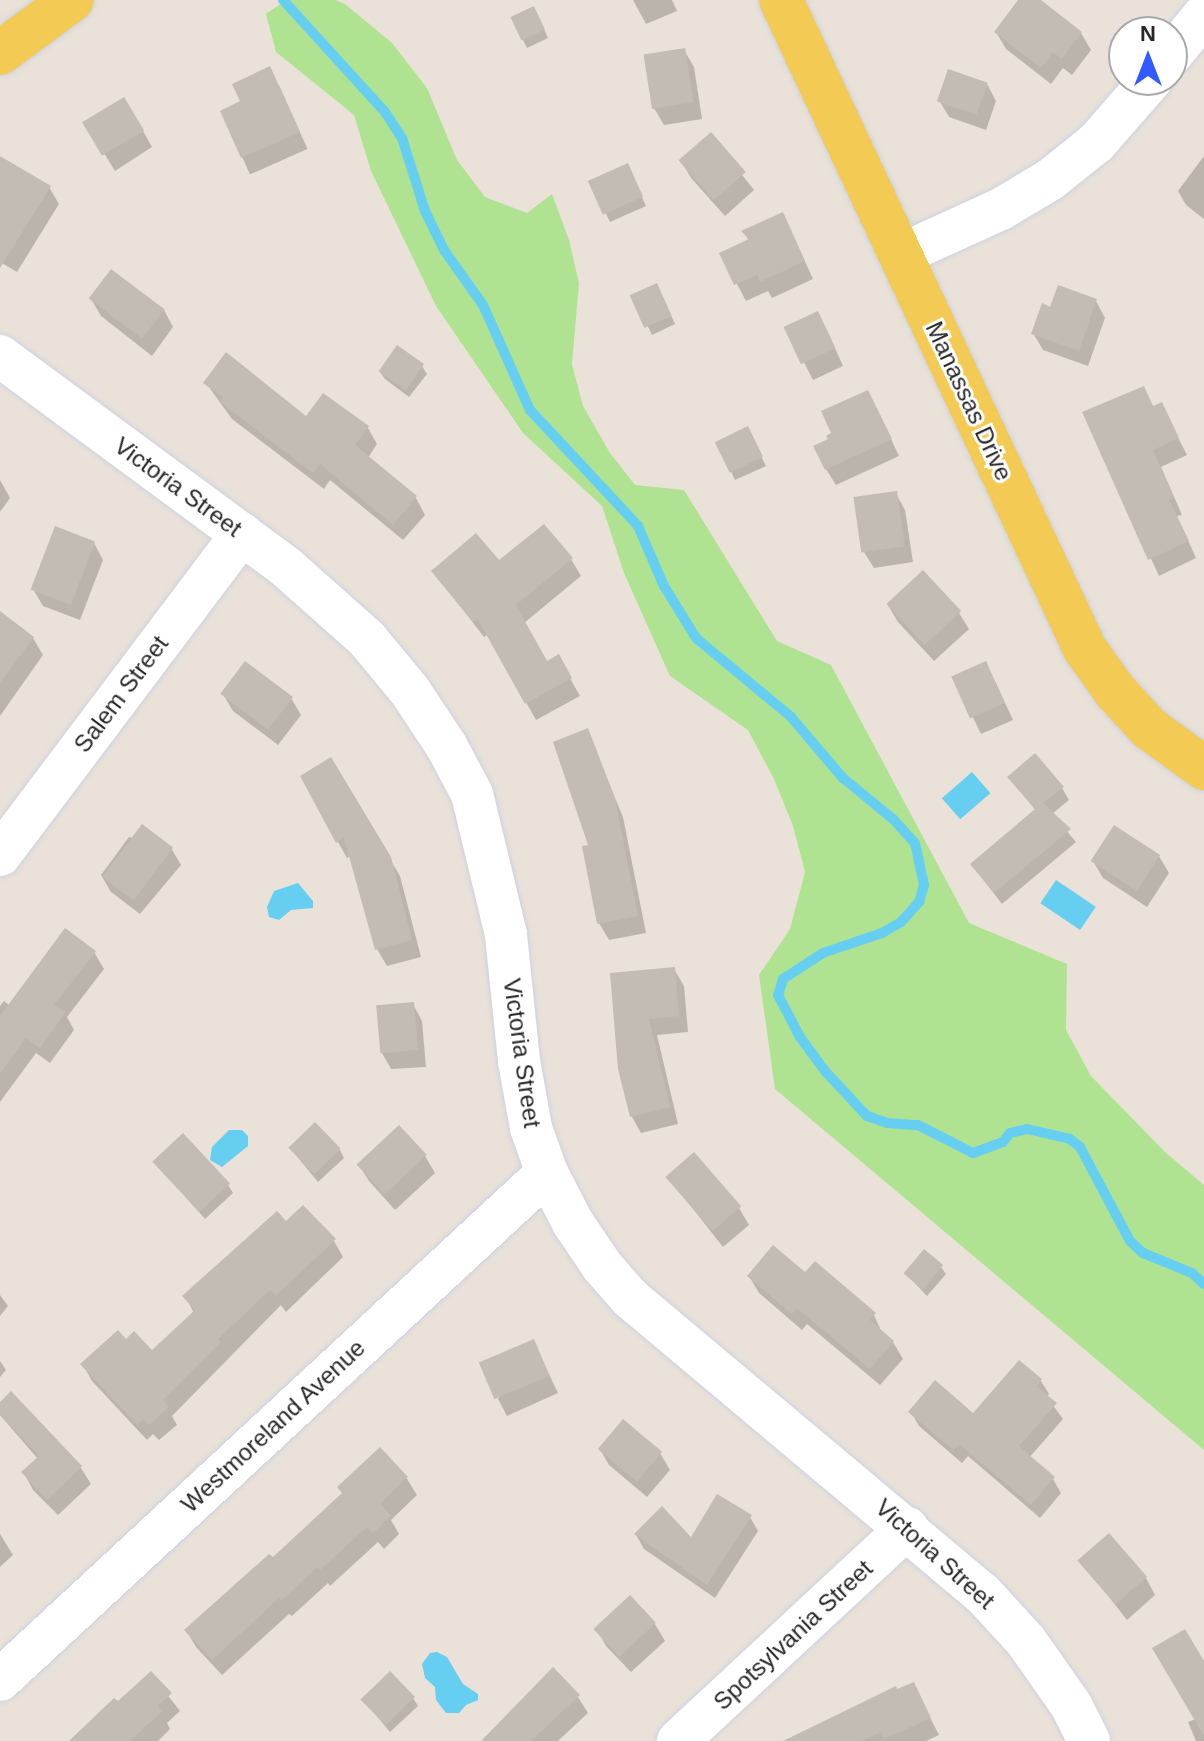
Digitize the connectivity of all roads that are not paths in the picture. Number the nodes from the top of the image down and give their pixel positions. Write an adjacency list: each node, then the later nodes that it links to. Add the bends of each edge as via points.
1 (72, 0): 5 (main road)
2 (781, 0): 7 (main road, Manassas Drive)
3 (1204, 15): 4 (street)
4 (1188, 34)
5 (0, 53)
6 (1137, 96): 7 (street, via 1097,142 1051,179 1001,209)
7 (900, 255): 10 (main road, Manassas Drive, via 1085,649 1150,729)
8 (0, 356): 9 (street, Victoria Street)
9 (242, 534): 11 (street, Salem Street); 12 (street, Victoria Street, via 367,639 410,691 472,794 506,935 531,1128)
10 (1204, 768)
11 (0, 855)
12 (547, 1173): 13 (street, Victoria Street, via 573,1223 630,1298); 14 (street, Westmoreland Avenue)
13 (907, 1528): 15 (street, Spotsylvania Street); 16 (street, Victoria Street, via 982,1593 1026,1641)
14 (0, 1680)
15 (678, 1741)
16 (1089, 1741)

